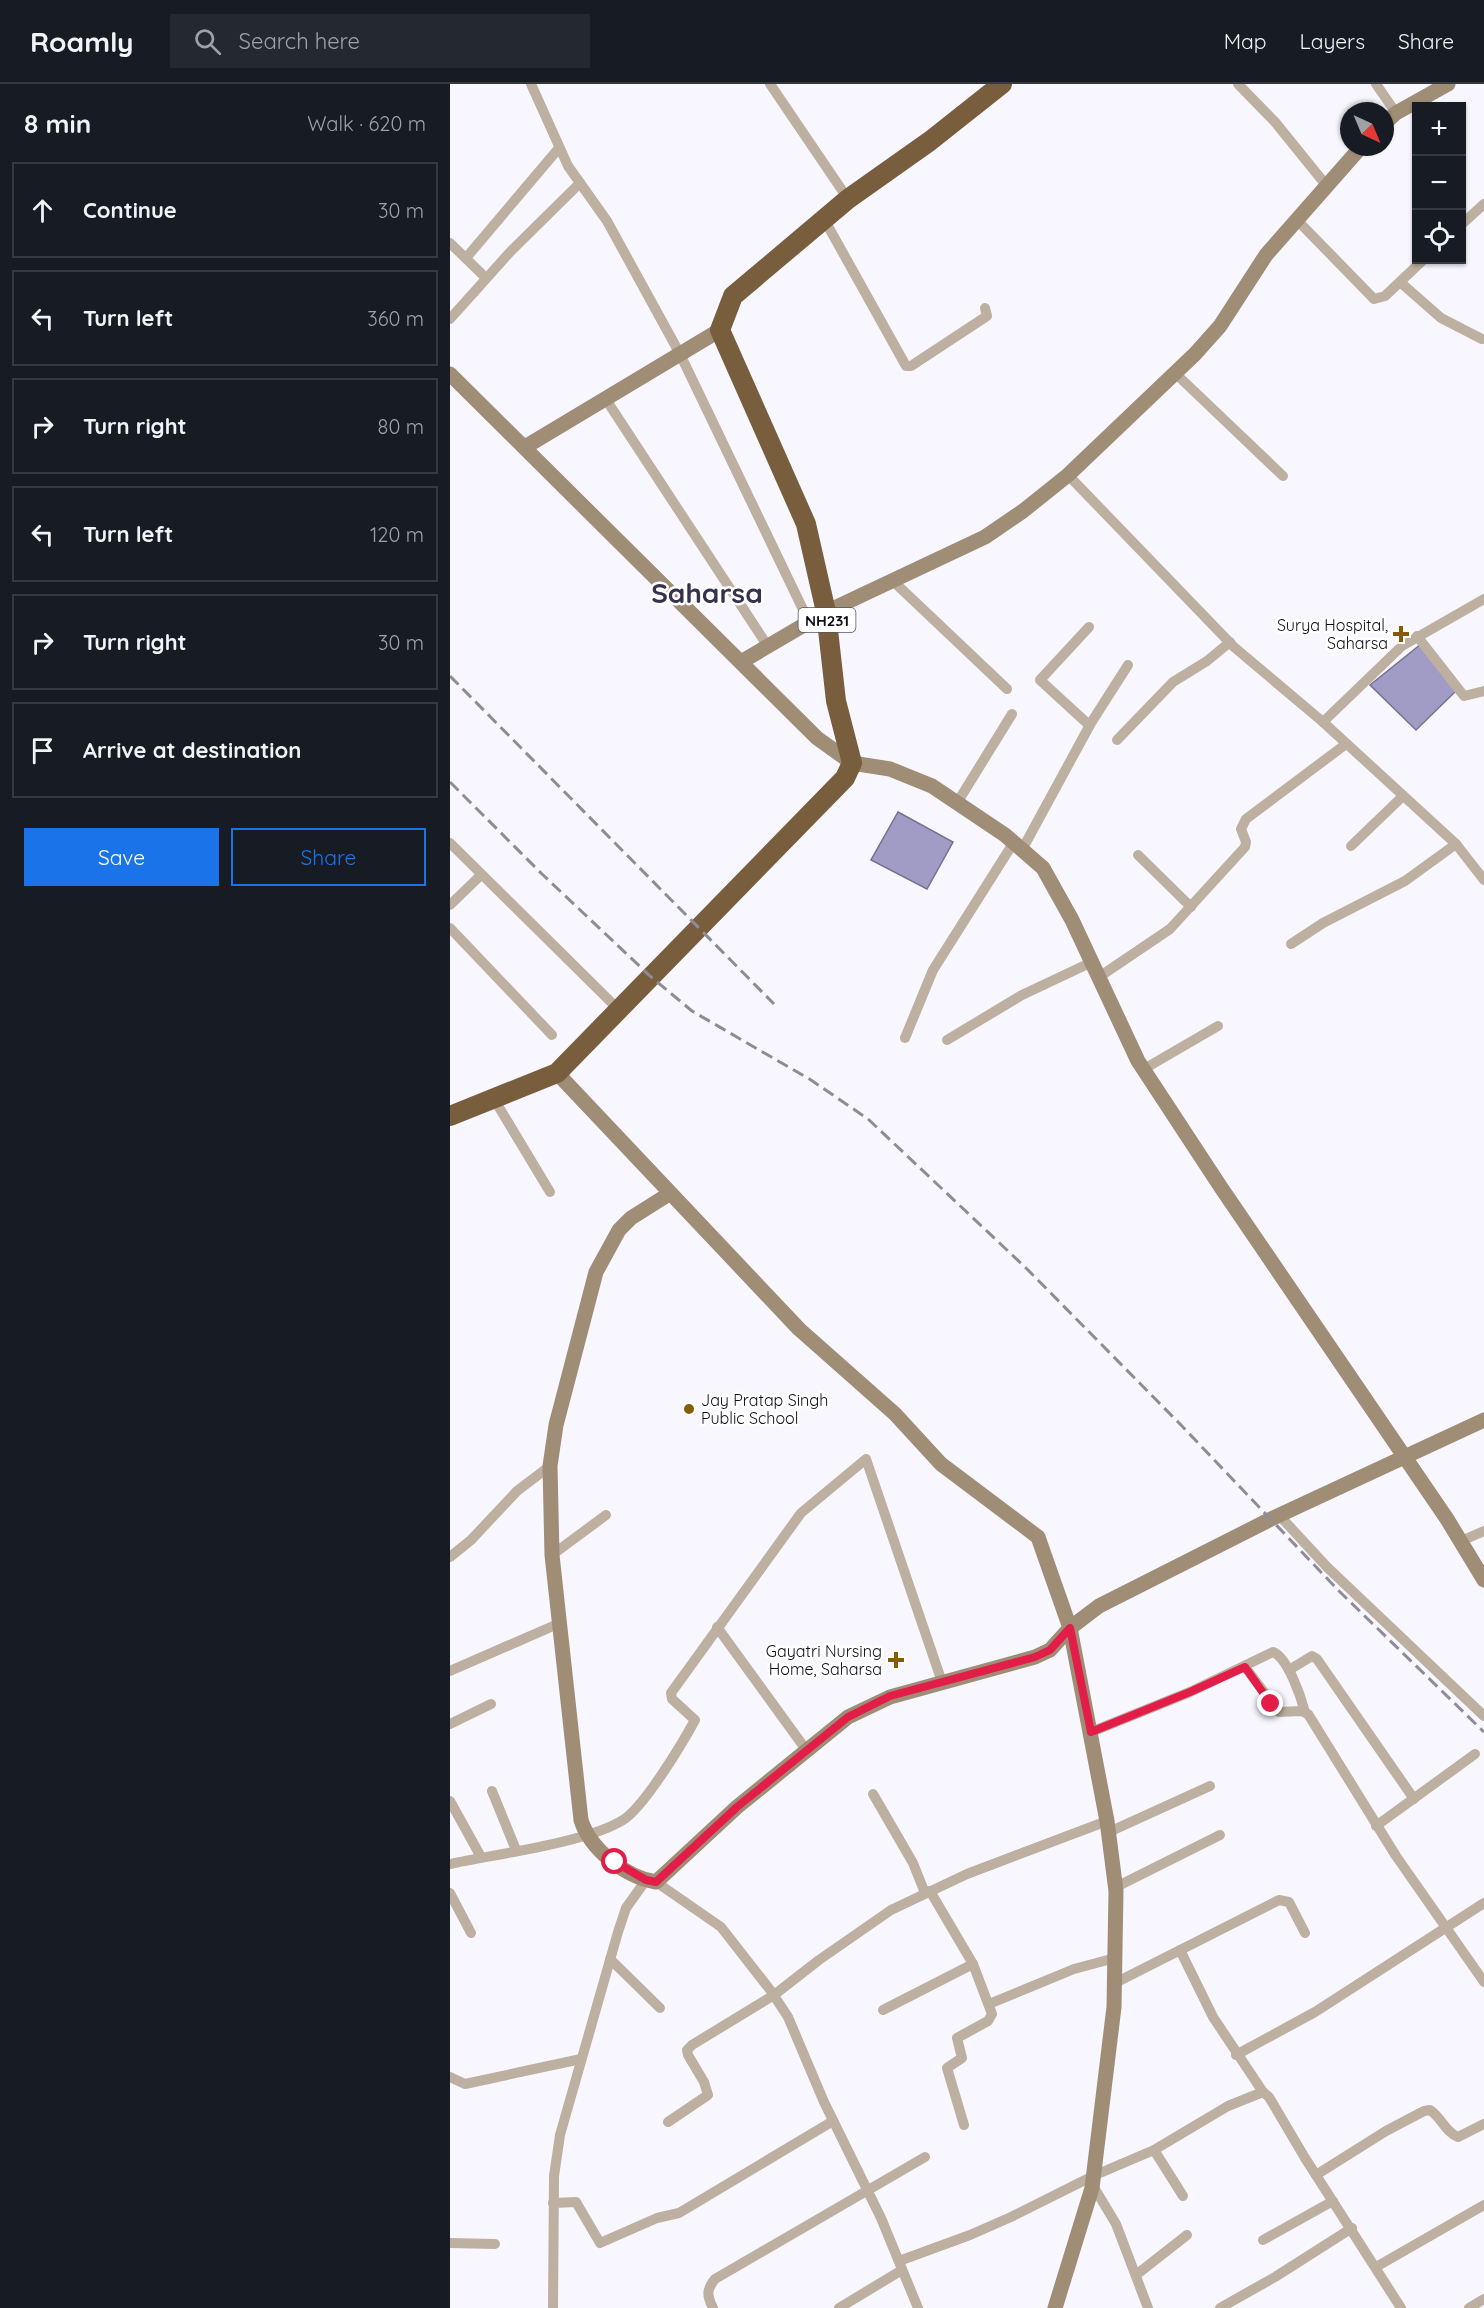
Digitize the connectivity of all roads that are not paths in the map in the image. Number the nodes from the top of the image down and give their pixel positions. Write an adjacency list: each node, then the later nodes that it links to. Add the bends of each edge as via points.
1 (531, 84): 9 (street)
2 (770, 84): 13 (street)
3 (1002, 84): 13 (highway)
4 (1238, 84): 12 (street)
5 (1376, 84): 7 (street)
6 (1448, 84): 8 (main road)
7 (1383, 102)
8 (1394, 116)
9 (559, 148): 11 (street); 19 (street)
10 (1352, 156): 12 (main road)
11 (580, 183): 21 (street); 27 (street, via 608,221)
12 (1326, 184): 16 (main road)
13 (848, 199): 15 (highway)
14 (1484, 204): 17 (street)
15 (824, 219): 23 (street, via 906,366 987,316); 25 (highway, via 733,296)
16 (1296, 219): 22 (street, via 1370,297 1381,299); 28 (main road, via 1266,255 1220,326)
17 (1466, 220)
18 (450, 243): 19 (street)
19 (466, 258): 21 (street)
20 (1420, 264): 22 (street)
21 (486, 278): 24 (street)
22 (1400, 282): 26 (street, via 1441,318)
23 (985, 308)
24 (450, 319)
25 (720, 330): 27 (main road); 36 (highway, NH231, via 806,524)
26 (1482, 339)
27 (680, 354): 30 (main road); 36 (street)
28 (1175, 373): 32 (main road); 33 (street)
29 (450, 374): 31 (main road)
30 (605, 398): 31 (main road); 40 (street)
31 (525, 447): 41 (main road)
32 (1068, 475): 34 (main road, via 985,537); 39 (street)
33 (1283, 476)
34 (893, 581): 36 (main road); 43 (street)
35 (1484, 599): 38 (street)
36 (818, 617): 40 (main road); 50 (highway, NH231)
37 (1089, 627): 47 (street, via 1040,680)
38 (1417, 636): 44 (street, via 1464,696); 46 (street)
39 (1230, 642): 46 (street); 48 (street, via 1173,682)
40 (767, 645): 41 (main road)
41 (741, 662): 50 (main road, via 817,738)
42 (1128, 665): 47 (street)
43 (1007, 689)
44 (1484, 691)
45 (1012, 714): 52 (street)
46 (1323, 722): 49 (street)
47 (1089, 725): 55 (street)
48 (1117, 740)
49 (1346, 744): 51 (street); 61 (street, via 1246,819 1241,829 1245,847)
50 (852, 763): 52 (main road, via 890,769 932,786); 66 (highway, via 845,778)
51 (1403, 796): 54 (street); 56 (street)
52 (957, 803): 55 (main road)
53 (450, 843): 58 (street)
54 (1456, 844): 59 (street); 63 (street, via 1405,881 1323,923)
55 (1018, 845): 64 (main road, via 1043,868); 69 (street, via 933,970)
56 (1351, 846)
57 (1138, 855): 61 (street)
58 (481, 875): 60 (street); 66 (street)
59 (1484, 880)
60 (450, 905)
61 (1191, 907): 65 (street, via 1159,939)
62 (450, 928): 68 (street)
63 (1292, 944)
64 (1092, 962): 65 (main road); 70 (street, via 1022,995)
65 (1099, 977): 71 (main road)
66 (618, 1009): 72 (highway)
67 (1218, 1026): 71 (street)
68 (552, 1035)
69 (905, 1038)
70 (947, 1040)
71 (1144, 1069): 78 (main road)
72 (557, 1073): 73 (highway); 76 (main road)
73 (494, 1099): 74 (highway); 75 (street)
74 (450, 1116)
75 (550, 1192)
76 (669, 1194): 79 (main road, via 625,1224 596,1272 556,1425); 89 (main road, via 720,1242 799,1329 895,1414 941,1464 1038,1537)
77 (1484, 1420): 78 (main road)
78 (1405, 1456): 81 (main road); 83 (main road)
79 (550, 1466): 84 (main road); 85 (street, via 518,1491)
80 (606, 1515): 84 (street)
81 (1279, 1515): 89 (main road, via 1099,1606); 96 (street, via 1327,1567)
82 (1484, 1531): 83 (street)
83 (1461, 1541): 86 (main road)
84 (552, 1555): 87 (main road)
85 (450, 1557)
86 (1484, 1580)
87 (560, 1623): 92 (street); 108 (main road, via 581,1820)
88 (717, 1627): 93 (street, via 801,1513 866,1459); 99 (street); 108 (street, via 671,1693 694,1722 631,1813 619,1823)
89 (1070, 1628): 93 (main road, via 1050,1650 1035,1657); 98 (main road)
90 (1245, 1667): 91 (street, via 1273,1652 1279,1654); 95 (street, via 1279,1712); 98 (street)
91 (1288, 1670): 95 (street); 104 (street, via 1306,1658 1317,1659)
92 (450, 1671)
93 (942, 1682): 99 (main road, via 890,1696 848,1717)
94 (491, 1704): 97 (street)
95 (1305, 1712): 106 (street)
96 (1484, 1716)
97 (450, 1724)
98 (1091, 1732): 107 (main road)
99 (807, 1750): 113 (main road)
100 (1475, 1754): 104 (street)
101 (1210, 1786): 107 (street)
102 (492, 1791): 110 (street)
103 (873, 1794): 115 (street)
104 (1414, 1799): 106 (street)
105 (450, 1801): 111 (street)
106 (1376, 1826): 118 (street)
107 (1108, 1827): 114 (main road); 115 (street)
108 (586, 1835): 110 (street); 113 (main road, via 607,1857)
109 (1220, 1835): 114 (street)
110 (516, 1850): 111 (street)
111 (481, 1857): 112 (street)
112 (450, 1864)
113 (651, 1881): 123 (street, via 626,1908); 127 (street, via 721,1927)
114 (1116, 1887): 122 (main road)
115 (928, 1892): 124 (street); 127 (street, via 856,1933)
116 (450, 1893): 119 (street)
117 (1484, 1903): 118 (street)
118 (1446, 1930): 125 (street); 131 (street, via 1316,2012)
119 (471, 1933)
120 (1305, 1933): 121 (street, via 1289,1902 1279,1900)
121 (1180, 1950): 126 (street); 131 (street)
122 (1115, 1958): 126 (main road); 128 (street, via 1074,1969)
123 (610, 1959): 129 (street); 132 (street)
124 (973, 1964): 128 (street); 130 (street)
125 (1484, 1982)
126 (1115, 1983): 142 (main road)
127 (774, 1995): 135 (street, via 788,2017); 136 (street, via 692,2044 687,2050 708,2095)
128 (989, 2004): 138 (street, via 991,2019 957,2038 962,2058 946,2071)
129 (660, 2008)
130 (883, 2010)
131 (1236, 2055): 134 (street)
132 (581, 2059): 133 (street, via 465,2084); 146 (street, via 560,2135)
133 (450, 2077)
134 (1263, 2092): 139 (street, via 1228,2106); 141 (street)
135 (833, 2121): 143 (street); 146 (street, via 679,2213 662,2216 600,2243 576,2202)
136 (668, 2122)
137 (1484, 2124): 141 (street, via 1458,2137 1435,2113 1424,2111)
138 (964, 2125)
139 (1154, 2150): 142 (street); 144 (street)
140 (925, 2157): 143 (street)
141 (1316, 2175): 145 (street)
142 (1093, 2180): 153 (street); 155 (street); 161 (main road)
143 (867, 2190): 153 (street); 158 (street, via 715,2279 708,2287)
144 (1183, 2196)
145 (1333, 2201): 148 (street); 150 (street)
146 (554, 2203): 157 (street)
147 (1484, 2205): 154 (street)
148 (1352, 2228): 154 (street); 163 (street)
149 (1187, 2235): 155 (street)
150 (1263, 2240)
151 (450, 2244): 152 (street)
152 (495, 2244)
153 (900, 2265): 159 (street); 160 (street)
154 (1376, 2267): 164 (street)
155 (1136, 2275): 162 (street)
156 (1484, 2298): 165 (street)
157 (553, 2308)
158 (713, 2308)
159 (839, 2308)
160 (918, 2308)
161 (1055, 2308)
162 (1148, 2308)
163 (1220, 2308)
164 (1401, 2308)
165 (1469, 2308)

